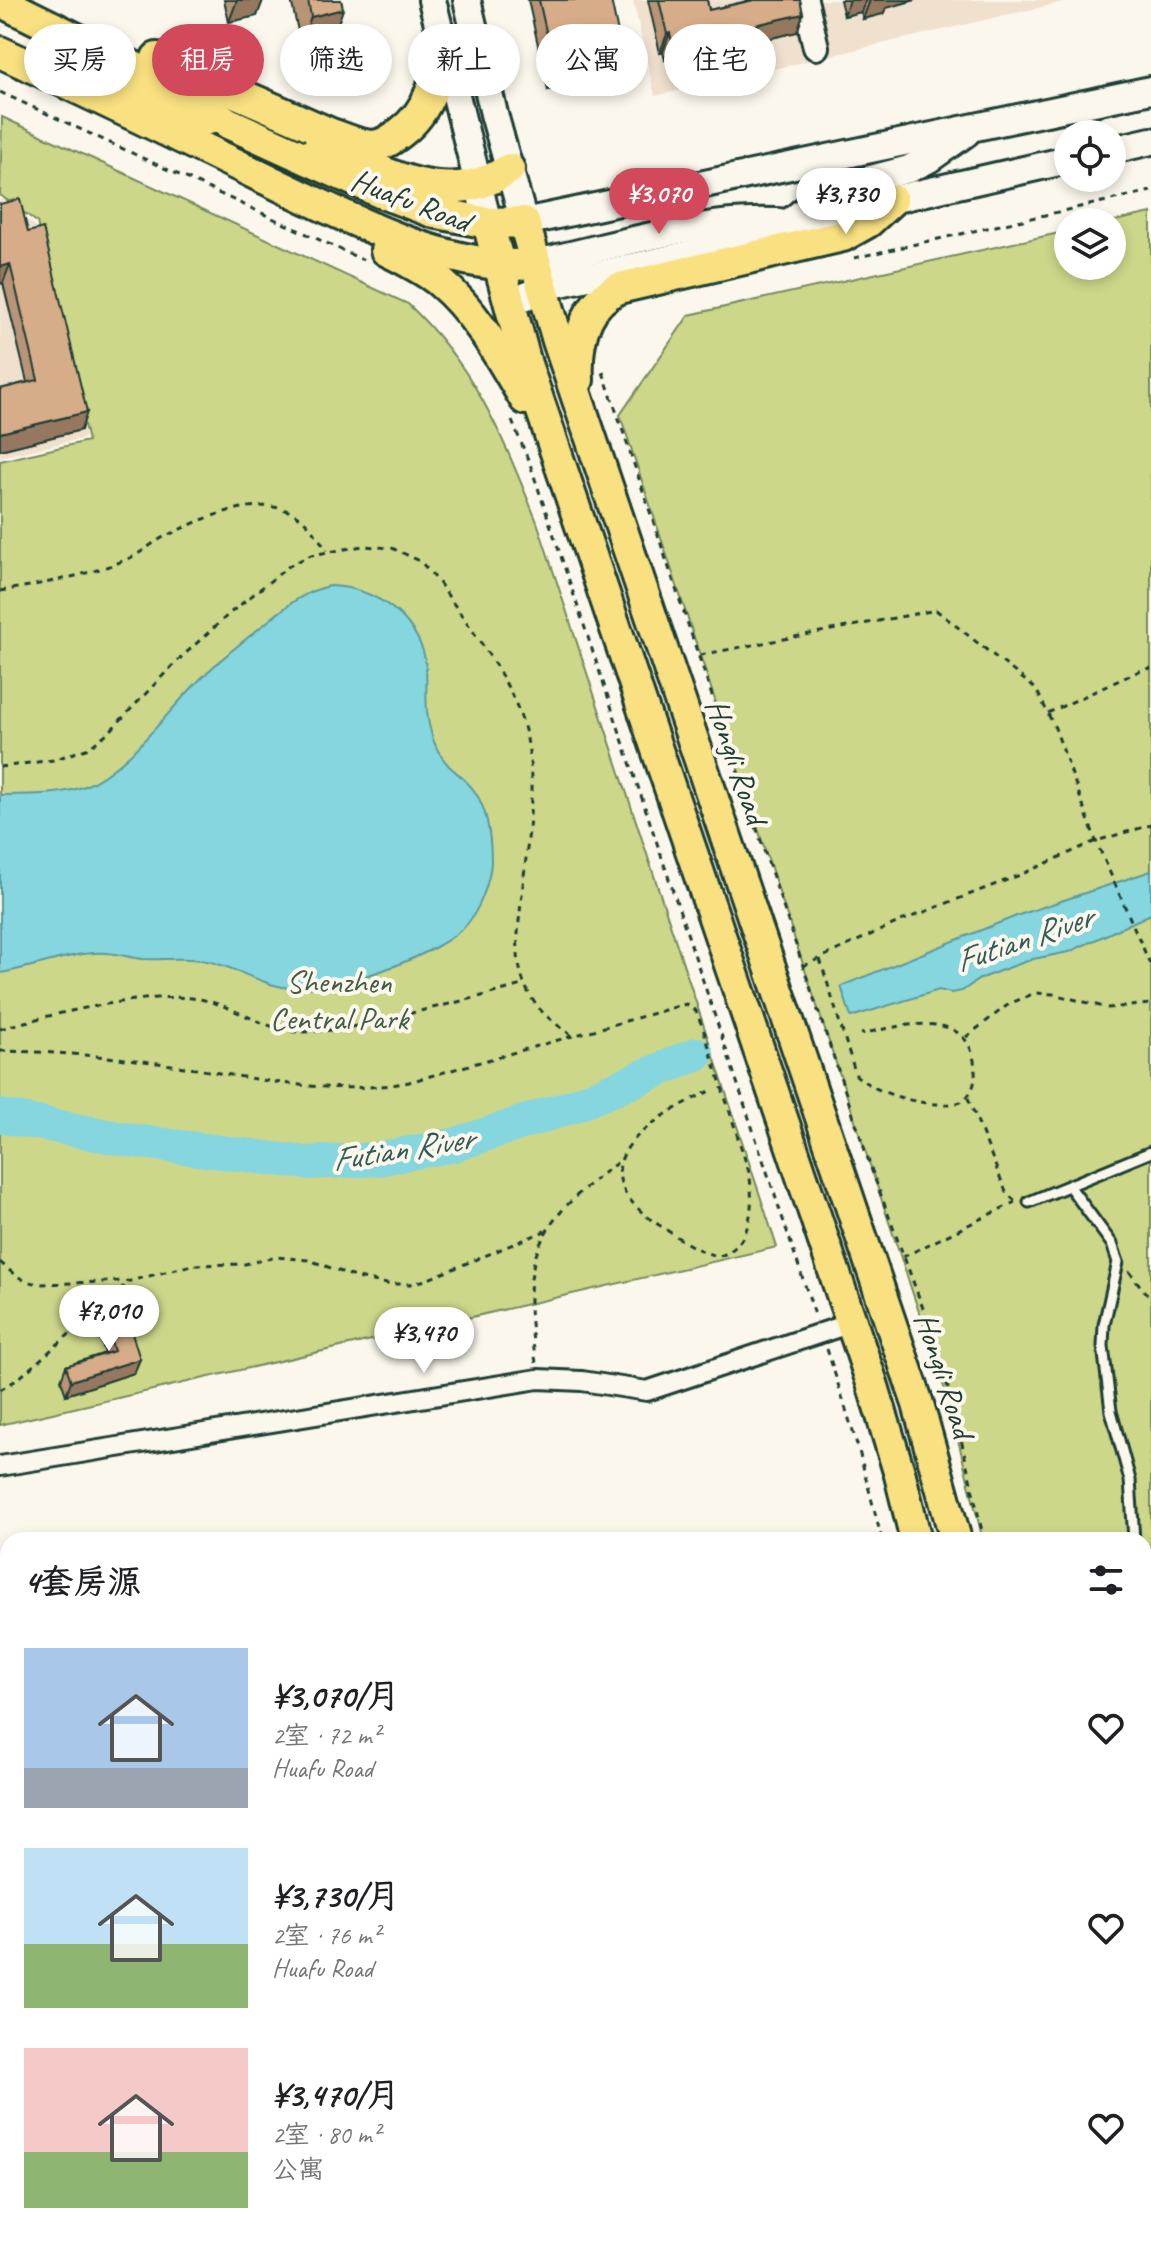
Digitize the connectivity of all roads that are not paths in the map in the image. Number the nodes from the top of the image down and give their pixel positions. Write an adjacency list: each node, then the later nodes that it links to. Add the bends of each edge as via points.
1 (432, 0): 6 (main road)
2 (467, 0): 22 (main road, Hongli Road)
3 (805, 0): 7 (street)
4 (0, 1): 5 (main road, Huafu Road)
5 (50, 24)
6 (438, 24)
7 (816, 47)
8 (0, 52): 10 (main road, Huafu Road)
9 (136, 52): 15 (main road, via 360,144 387,143 419,115)
10 (24, 63)
11 (136, 67): 17 (main road, Huafu Road)
12 (1151, 90): 18 (main road, Huafu Road)
13 (136, 95): 17 (main road, Huafu Road)
14 (93, 96): 25 (main road, Huafu Road)
15 (430, 96)
16 (456, 96): 23 (main road)
17 (228, 123): 23 (main road, Huafu Road, via 291,131 421,185); 27 (main road, Huafu Road, via 395,198)
18 (976, 127): 26 (main road, Huafu Road); 28 (main road, Huafu Road, via 909,169 851,184 817,200)
19 (1151, 141): 20 (main road)
20 (1126, 147)
21 (1054, 163): 24 (main road, Huafu Road)
22 (509, 169): 23 (main road, Huafu Road); 26 (main road, Hongli Road)
23 (478, 185): 27 (main road)
24 (892, 200): 28 (main road, Huafu Road); 32 (main road, via 843,236 609,292 582,331)
25 (345, 216): 29 (main road, Huafu Road, via 443,254); 33 (main road, via 384,249 441,283 464,307)
26 (524, 222): 27 (main road, Huafu Road); 30 (main road, Hongli Road)
27 (488, 223): 29 (main road)
28 (789, 223): 30 (main road, Huafu Road, via 749,241)
29 (499, 265): 30 (main road, Huafu Road); 31 (main road)
30 (540, 275): 31 (main road, Huafu Road); 32 (main road, Hongli Road)
31 (510, 305): 33 (main road)
32 (578, 398): 40 (main road, Hongli Road, via 918,1404)
33 (553, 447): 37 (main road)
34 (1151, 1152): 35 (lane)
35 (1070, 1187): 36 (lane); 41 (lane, via 1112,1244 1118,1262 1103,1346 1111,1411 1130,1480)
36 (1029, 1202)
37 (851, 1323): 38 (street, via 647,1391 538,1379); 39 (main road)
38 (0, 1466)
39 (914, 1532)
40 (954, 1532)
41 (1133, 1532)

